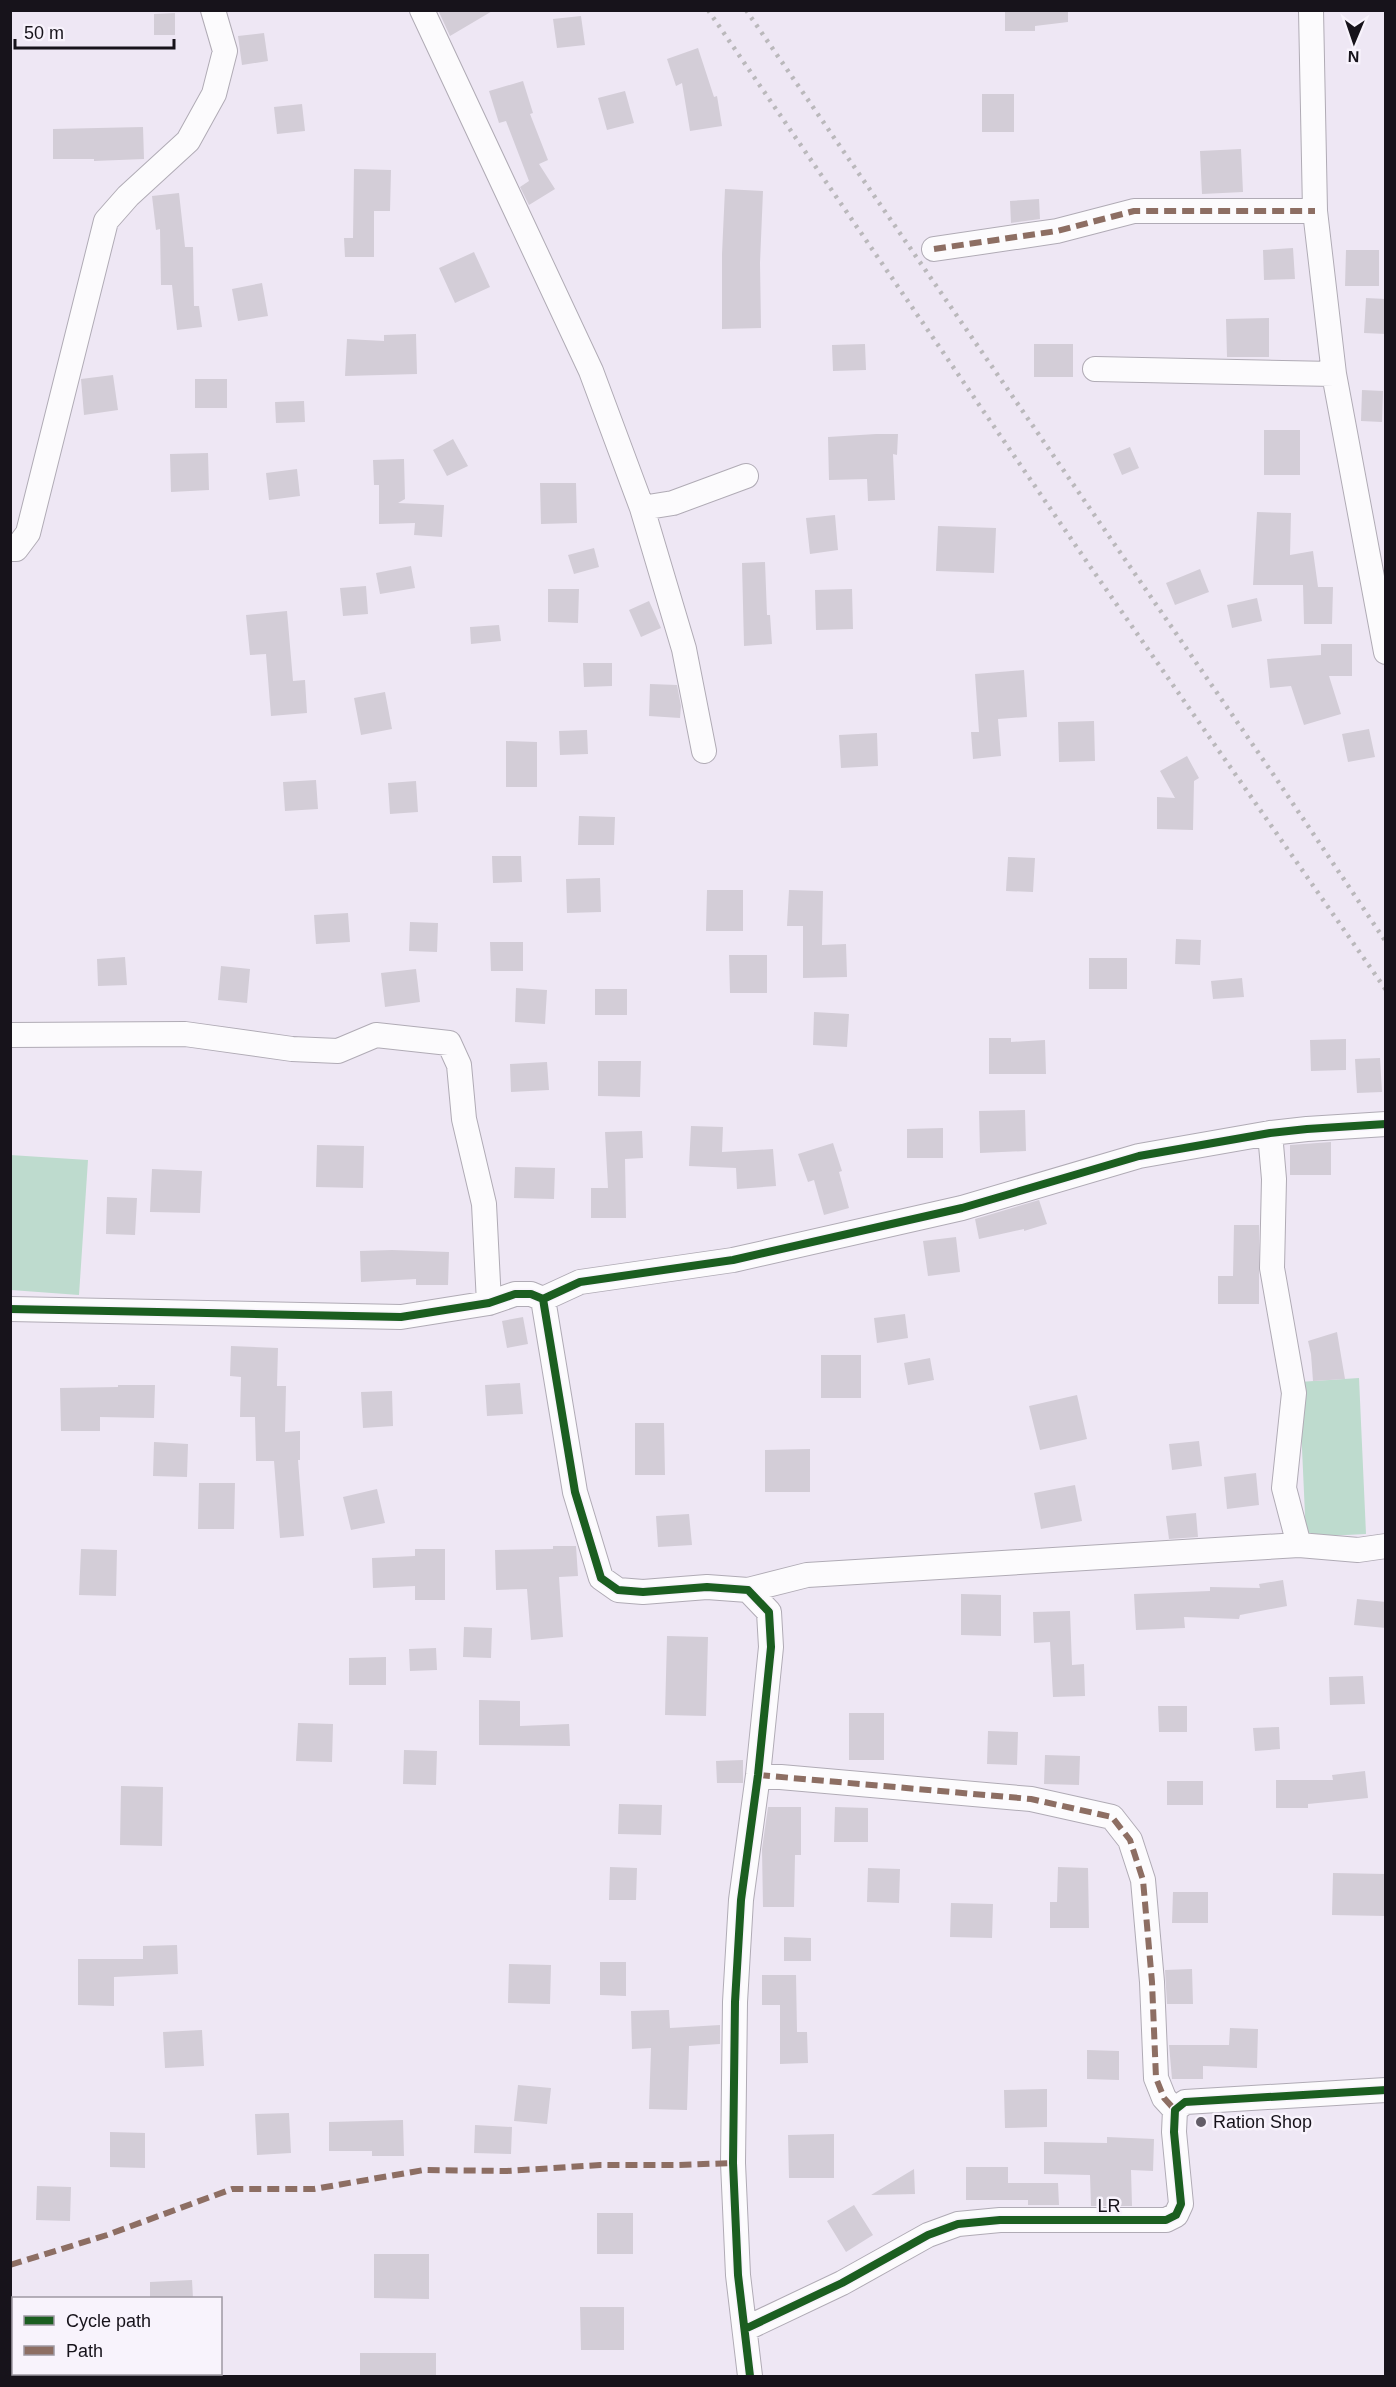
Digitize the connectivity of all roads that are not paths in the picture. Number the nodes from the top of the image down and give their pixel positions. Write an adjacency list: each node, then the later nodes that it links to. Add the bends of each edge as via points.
1 (213, 10): 10 (street, via 225,51 214,94 188,141 106,221 28,533 16,549)
2 (422, 10): 9 (street, via 591,371)
3 (1311, 10): 4 (street)
4 (1315, 211): 5 (street, via 1134,211 1057,231); 7 (street)
5 (934, 249)
6 (1095, 369): 7 (street)
7 (1334, 374): 11 (street)
8 (746, 476): 9 (street, via 674,503)
9 (642, 508): 12 (street, via 684,649)
10 (10, 549)
11 (1386, 652)
12 (704, 751)
13 (10, 1035): 17 (street, via 185,1034 292,1049 338,1051 376,1035 449,1043 459,1065 464,1119 484,1204)
14 (1386, 1124): 15 (street)
15 (1270, 1133): 16 (street, via 1139,1156 962,1208 733,1260 580,1282); 19 (street, via 1274,1179 1272,1268 1294,1393 1284,1488)
16 (543, 1299): 17 (street, via 515,1294); 21 (street, via 575,1492 601,1578 618,1590)
17 (489, 1303): 18 (street, via 401,1317)
18 (10, 1309)
19 (1299, 1545): 20 (street, via 1358,1550); 21 (street, via 807,1575)
20 (1386, 1546)
21 (748, 1590): 22 (street, via 769,1612 771,1647)
22 (758, 1775): 24 (street, via 1031,1799 1112,1817 1130,1840 1143,1880 1156,2078 1164,2098); 25 (street, via 741,1900 735,2002 733,2163 738,2275)
23 (1386, 2090): 24 (street, via 1204,2100 1185,2102)
24 (1175, 2110): 25 (street, LR, via 1181,2204 1176,2215 1166,2220 1000,2220 958,2224 928,2235 842,2283)
25 (745, 2329): 26 (street)
26 (750, 2376)

